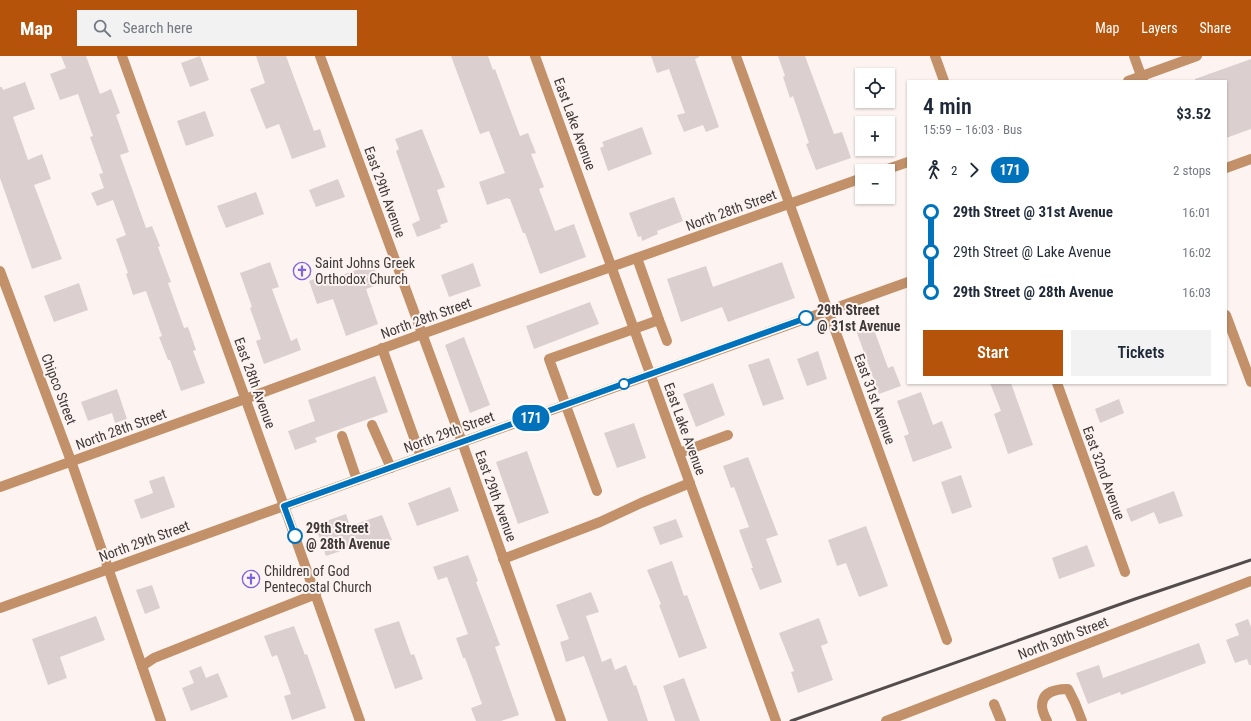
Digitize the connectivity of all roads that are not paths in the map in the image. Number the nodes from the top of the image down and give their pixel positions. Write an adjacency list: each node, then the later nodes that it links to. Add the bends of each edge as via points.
1 (122, 56): 30 (street, East 28th Avenue)
2 (320, 56): 24 (street, East 29th Avenue)
3 (535, 56): 17 (street, East Lake Avenue)
4 (736, 56): 15 (street, East 31st Avenue)
5 (935, 56): 9 (street)
6 (1134, 56): 8 (street)
7 (1197, 56): 8 (street)
8 (1142, 79)
9 (944, 80)
10 (1251, 159): 13 (street)
11 (907, 162): 12 (street)
12 (895, 166)
13 (1227, 168)
14 (855, 180): 15 (street, North 28th Street)
15 (789, 204): 16 (street, North 28th Street); 20 (street, East 31st Avenue)
16 (637, 258): 17 (street, North 28th Street); 22 (street)
17 (612, 267): 23 (street, East Lake Avenue); 24 (street, North 28th Street)
18 (0, 271): 38 (street, Chipco Street)
19 (907, 282): 20 (street, North 29th Street)
20 (828, 310): 27 (street, North 29th Street); 51 (street, East 31st Avenue)
21 (1227, 318): 28 (street)
22 (659, 320): 23 (street); 25 (street)
23 (634, 329): 27 (street, East Lake Avenue); 31 (street, via 548,359)
24 (422, 334): 26 (street, North 28th Street); 35 (street, East 29th Avenue)
25 (668, 341)
26 (382, 348): 30 (street, North 28th Street); 37 (street)
27 (651, 375): 31 (street, North 29th Street); 36 (street, East Lake Avenue)
28 (1251, 382)
29 (1057, 384): 47 (street, East 32nd Avenue)
30 (245, 399): 38 (street, North 28th Street); 44 (street, East 28th Avenue)
31 (565, 405): 35 (street, North 29th Street); 43 (street)
32 (372, 425): 39 (street)
33 (728, 435): 36 (street)
34 (342, 436): 40 (street)
35 (462, 442): 37 (street, North 29th Street); 45 (street, East 29th Avenue)
36 (679, 453): 41 (street, East Lake Avenue)
37 (421, 457): 39 (street, North 29th Street)
38 (72, 461): 42 (street, North 28th Street); 46 (street, Chipco Street)
39 (391, 468): 40 (street, North 29th Street)
40 (357, 480): 44 (street, North 29th Street)
41 (690, 483): 45 (street, via 600,522); 57 (street, East Lake Avenue)
42 (0, 487)
43 (597, 491)
44 (284, 506): 46 (street, North 29th Street); 49 (street, East 28th Avenue)
45 (503, 559): 56 (street, East 29th Avenue)
46 (108, 569): 50 (street, North 29th Street); 52 (street, Chipco Street)
47 (1125, 572)
48 (1251, 581): 58 (street, North 30th Street)
49 (316, 594): 52 (street, via 154,658); 55 (street, East 28th Avenue)
50 (0, 608)
51 (947, 640)
52 (142, 666): 54 (street, Chipco Street)
53 (994, 704): 59 (street)
54 (161, 721)
55 (360, 721)
56 (561, 721)
57 (776, 721)
58 (886, 721)
59 (1001, 721)
60 (1047, 721): 61 (street, via 1042,706 1044,696 1059,689 1068,689)
61 (1082, 721)

